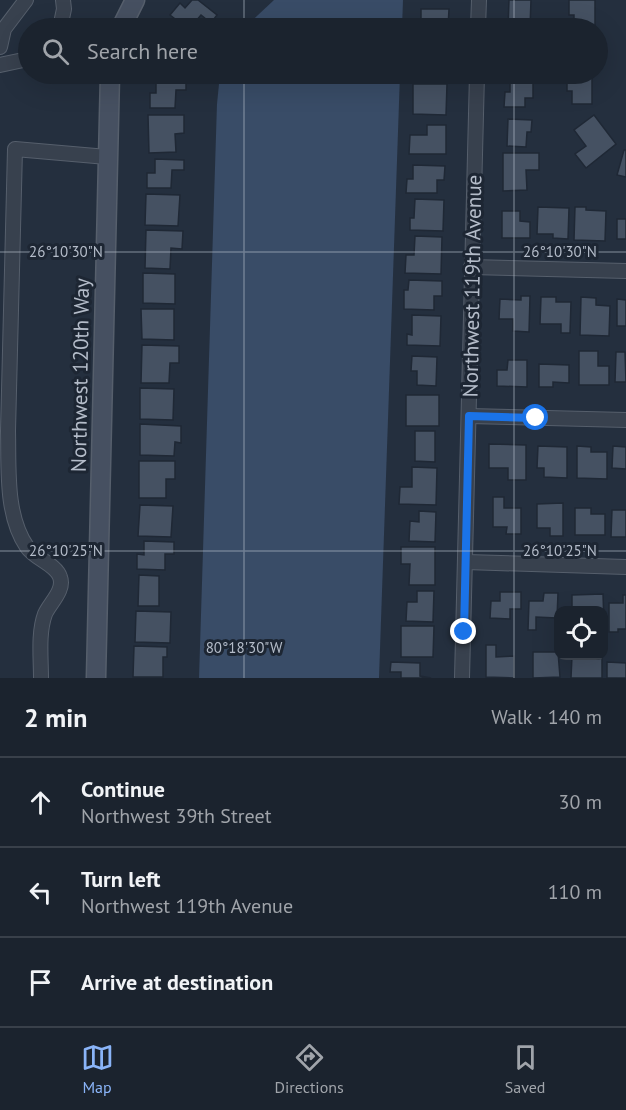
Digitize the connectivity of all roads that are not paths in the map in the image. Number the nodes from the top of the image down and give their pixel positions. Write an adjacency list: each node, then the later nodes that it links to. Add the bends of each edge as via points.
1 (26, 0): 8 (street, via 4,29)
2 (63, 0): 5 (street)
3 (135, 0): 6 (street)
4 (479, 0): 7 (street)
5 (62, 18)
6 (126, 18)
7 (478, 18)
8 (0, 47)
9 (18, 61): 10 (street)
10 (0, 65)
11 (110, 84): 15 (street, Northwest 120th Way)
12 (477, 84): 16 (street, Northwest 119th Avenue)
13 (0, 149): 14 (street)
14 (15, 149): 15 (street); 22 (street, via 8,419 13,514 27,547 57,572 61,582 44,616)
15 (107, 157): 23 (street, Northwest 120th Way)
16 (471, 267): 17 (street); 18 (street, Northwest 119th Avenue)
17 (626, 271)
18 (469, 416): 19 (street); 20 (street, Northwest 119th Avenue)
19 (626, 420)
20 (465, 562): 21 (street); 24 (street, Northwest 119th Avenue)
21 (626, 567)
22 (41, 678)
23 (96, 678)
24 (462, 678)

